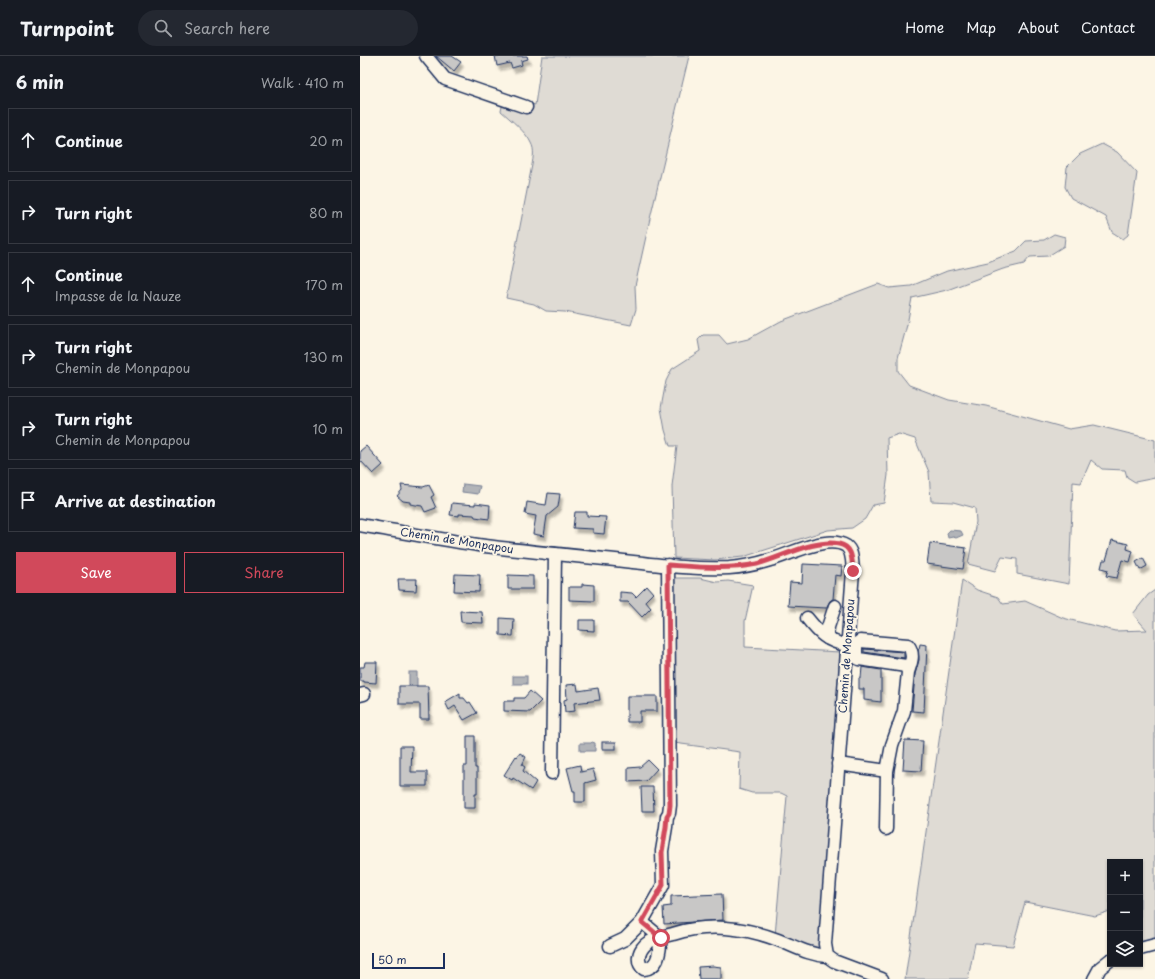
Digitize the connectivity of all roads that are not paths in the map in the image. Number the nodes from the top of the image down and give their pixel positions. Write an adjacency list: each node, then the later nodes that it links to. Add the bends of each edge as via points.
1 (426, 56): 2 (street, via 445,79)
2 (526, 107)
3 (360, 525): 4 (street, Chemin de Monpapou, via 486,546)
4 (555, 554): 5 (street, Chemin de Monpapou); 13 (street)
5 (668, 565): 9 (street, Chemin de Monpapou, via 708,568 745,566 820,544 846,546 852,556 853,571); 15 (street, via 670,805 662,852 663,885)
6 (835, 606): 8 (street)
7 (807, 618): 8 (street, via 818,633)
8 (827, 638): 9 (street, via 835,643)
9 (847, 645): 11 (street, Chemin de Monpapou)
10 (908, 672): 10 (street, via 906,666 858,660 856,644 860,641 908,645 912,649); 12 (street, via 904,711 892,745)
11 (838, 764): 12 (street); 22 (street, Chemin de Monpapou, via 825,944)
12 (887, 771): 14 (street)
13 (552, 773)
14 (886, 830)
15 (642, 922): 16 (street); 17 (street)
16 (661, 938): 21 (street, via 646,944); 21 (street, via 658,959 649,968 644,969 640,964); 22 (street, via 682,931 711,927 745,930 776,939 811,954)
17 (625, 939): 19 (street); 21 (street)
18 (1155, 945): 20 (street)
19 (610, 946)
20 (1143, 948)
21 (641, 950)
22 (827, 956): 24 (street)
23 (1107, 962): 25 (street, via 1100,968)
24 (882, 979)
25 (1094, 979)

